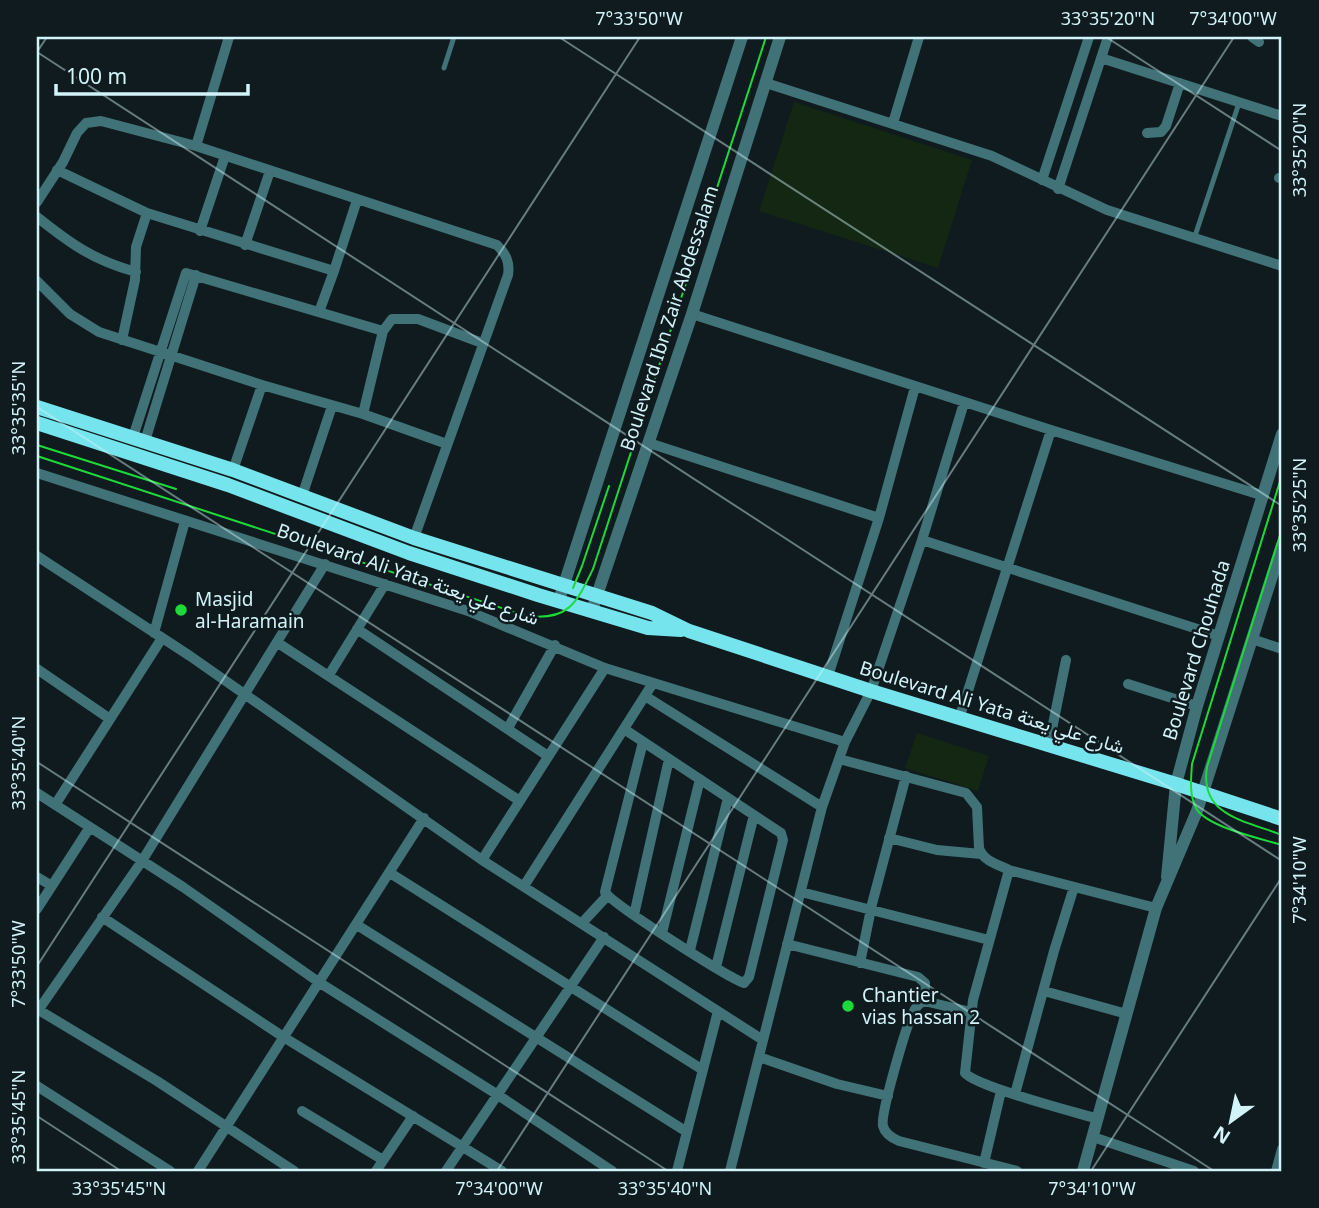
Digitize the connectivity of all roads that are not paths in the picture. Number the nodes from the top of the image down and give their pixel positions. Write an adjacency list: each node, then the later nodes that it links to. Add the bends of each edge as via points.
1 (229, 37): 16 (street)
2 (454, 37): 9 (lane)
3 (742, 37): 64 (street, Boulevard Ibn Zair Abdessalam)
4 (780, 37): 10 (street, Boulevard Ibn Zair Abdessalam)
5 (919, 37): 14 (street)
6 (1089, 37): 20 (street)
7 (1108, 37): 8 (street)
8 (1101, 58): 11 (street); 21 (street)
9 (444, 68)
10 (765, 82): 14 (street); 34 (street, Boulevard Ibn Zair Abdessalam)
11 (1180, 83): 12 (street); 15 (street, via 1166,126 1161,132)
12 (1239, 102): 13 (street); 27 (lane)
13 (1282, 116)
14 (893, 123): 20 (street, via 992,156)
15 (1147, 133)
16 (196, 146): 17 (street); 18 (street, via 91,121 82,126)
17 (225, 156): 19 (street); 26 (street)
18 (57, 170): 23 (street); 24 (street)
19 (270, 171): 22 (street); 28 (street)
20 (1042, 180): 21 (street)
21 (1058, 189): 27 (street)
22 (357, 200): 30 (street); 37 (street, via 497,245 506,254 508,275)
23 (37, 202)
24 (147, 213): 26 (street); 31 (street, via 136,247)
25 (37, 217): 31 (street, via 97,260)
26 (200, 231): 28 (street)
27 (1194, 239): 29 (street)
28 (245, 245): 30 (street)
29 (1282, 267)
30 (334, 271): 33 (street)
31 (136, 272): 36 (street)
32 (37, 281): 36 (street, via 79,320)
33 (319, 312): 35 (street); 38 (street, via 196,275)
34 (692, 314): 40 (street); 49 (street, Boulevard Ibn Zair Abdessalam)
35 (383, 331): 37 (street, via 392,319 407,317); 44 (street)
36 (122, 340): 38 (street)
37 (482, 343): 50 (street)
38 (165, 354): 39 (street); 48 (street)
39 (261, 385): 42 (street); 51 (street)
40 (915, 387): 41 (street); 55 (street)
41 (964, 403): 46 (street); 58 (street)
42 (332, 406): 44 (street); 53 (street)
43 (37, 407): 48 (main road, Boulevard Ali Yata شارع علي يعتة)
44 (363, 414): 50 (street)
45 (37, 423): 64 (main road, Boulevard Ali Yata شارع علي يعتة, via 228,485 409,553)
46 (1051, 430): 54 (street); 62 (street)
47 (1282, 434): 54 (street, Boulevard Chouhada)
48 (139, 439): 51 (main road, Boulevard Ali Yata شارع علي يعتة)
49 (649, 443): 55 (street); 65 (street, Boulevard Ibn Zair Abdessalam)
50 (447, 444): 57 (street)
51 (233, 470): 53 (main road, Boulevard Ali Yata شارع علي يعتة)
52 (37, 475): 56 (street, Boulevard Ali Yata شارع علي يعتة)
53 (302, 496): 57 (main road, Boulevard Ali Yata شارع علي يعتة)
54 (1264, 496): 70 (street, Boulevard Chouhada)
55 (879, 519): 79 (street)
56 (186, 521): 61 (street, Boulevard Ali Yata شارع علي يعتة); 69 (street)
57 (414, 538): 64 (main road, Boulevard Ali Yata شارع علي يعتة)
58 (922, 540): 62 (street); 82 (street)
59 (1282, 545): 71 (street, Boulevard Chouhada)
60 (37, 556): 69 (street)
61 (325, 564): 63 (street, Boulevard Ali Yata شارع علي يعتة); 72 (street)
62 (1006, 568): 70 (street); 86 (street)
63 (384, 584): 67 (street); 73 (street, Boulevard Ali Yata شارع علي يعتة)
64 (561, 593): 65 (main road, Boulevard Ali Yata شارع علي يعتة); 66 (main road, Boulevard Ali Yata شارع علي يعتة)
65 (597, 596): 66 (street, Boulevard Ibn Zair Abdessalam); 68 (main road, Boulevard Ali Yata شارع علي يعتة, via 652,613)
66 (592, 610): 68 (main road, Boulevard Ali Yata شارع علي يعتة, via 648,628)
67 (357, 629): 78 (street); 88 (street)
68 (689, 631): 79 (main road, Boulevard Ali Yata شارع علي يعتة)
69 (158, 636): 83 (street); 87 (street)
70 (1219, 636): 85 (street, Boulevard Chouhada)
71 (1252, 639): 74 (street); 100 (street, Boulevard Chouhada)
72 (278, 643): 78 (street); 83 (street)
73 (555, 645): 76 (street, Boulevard Ali Yata شارع علي يعتة); 88 (street)
74 (1282, 649)
75 (1066, 660): 92 (street)
76 (605, 668): 80 (street, Boulevard Ali Yata شارع علي يعتة); 93 (street)
77 (37, 669): 87 (street)
78 (328, 675): 102 (street)
79 (828, 676): 82 (main road, Boulevard Ali Yata شارع علي يعتة)
80 (653, 683): 84 (street); 91 (street, Boulevard Ali Yata شارع علي يعتة)
81 (1128, 684): 85 (street)
82 (871, 691): 86 (main road, Boulevard Ali Yata شارع علي يعتة); 91 (street)
83 (246, 695): 106 (street); 112 (street)
84 (645, 696): 89 (street); 104 (street)
85 (1197, 706): 98 (street, Boulevard Chouhada)
86 (960, 716): 92 (main road, Boulevard Ali Yata شارع علي يعتة)
87 (110, 719): 103 (street)
88 (508, 728): 93 (street)
89 (624, 729): 90 (street); 118 (street)
90 (643, 742): 94 (street); 121 (street, via 605,888)
91 (845, 742): 95 (street)
92 (1049, 744): 98 (main road, Boulevard Ali Yata شارع علي يعتة)
93 (548, 756): 102 (street)
94 (669, 759): 97 (street); 125 (street)
95 (839, 760): 96 (street); 104 (street)
96 (906, 776): 109 (street); 110 (street, via 966,793 977,807)
97 (700, 779): 101 (street); 129 (street)
98 (1176, 784): 100 (main road, Boulevard Ali Yata شارع علي يعتة); 116 (street, Boulevard Chouhada)
99 (37, 793): 103 (street)
100 (1203, 793): 107 (main road, Boulevard Ali Yata شارع علي يعتة); 116 (street, Boulevard Chouhada)
101 (728, 797): 105 (street); 133 (street)
102 (520, 801): 111 (street)
103 (55, 805): 108 (street)
104 (822, 807): 120 (street)
105 (754, 815): 135 (street); 135 (street, via 779,831 783,841 749,977 744,983)
106 (424, 818): 111 (street); 114 (street)
107 (1282, 820)
108 (90, 827): 112 (street); 117 (street)
109 (889, 838): 110 (street, via 937,850); 124 (street)
110 (981, 854): 113 (street)
111 (482, 860): 118 (street)
112 (142, 861): 126 (street); 136 (street)
113 (1009, 870): 119 (street); 131 (street)
114 (390, 873): 128 (street); 137 (street)
115 (37, 877): 117 (street)
116 (1167, 881): 122 (street, Boulevard Chouhada)
117 (52, 886): 123 (street)
118 (524, 886): 127 (street)
119 (1074, 887): 122 (street); 138 (street)
120 (801, 892): 124 (street); 132 (street)
121 (607, 895): 125 (street); 127 (street)
122 (1156, 908): 143 (street, Boulevard Chouhada)
123 (37, 909)
124 (871, 909): 131 (street); 134 (street)
125 (634, 915): 129 (street)
126 (102, 917): 140 (street); 144 (street)
127 (582, 923): 130 (street)
128 (357, 925): 136 (street); 145 (street)
129 (662, 933): 133 (street)
130 (604, 937): 137 (street); 141 (street)
131 (989, 940): 142 (street)
132 (787, 944): 134 (street); 146 (street)
133 (690, 950): 135 (street)
134 (860, 963): 139 (street, via 922,979)
135 (716, 967)
136 (320, 983): 144 (street); 152 (street)
137 (571, 986): 145 (street); 148 (street)
138 (1044, 991): 143 (street); 151 (street)
139 (924, 1001): 142 (street); 153 (street, via 911,1017)
140 (37, 1011): 157 (street)
141 (718, 1011): 146 (street); 148 (street)
142 (971, 1012): 150 (street, via 965,1073)
143 (1127, 1014): 156 (street, Boulevard Chouhada)
144 (285, 1038): 155 (street); 157 (street)
145 (535, 1039): 152 (street); 158 (street)
146 (763, 1040): 147 (street)
147 (759, 1056): 153 (street, via 837,1084); 173 (street)
148 (703, 1070): 158 (street)
149 (37, 1086): 165 (street)
150 (1001, 1091): 151 (street); 164 (street)
151 (1015, 1094): 156 (street)
152 (498, 1095): 160 (street); 171 (street)
153 (888, 1096): 162 (street, via 882,1122 887,1133)
154 (302, 1111): 163 (street)
155 (413, 1116): 160 (street); 163 (street)
156 (1098, 1119): 159 (street, Boulevard Chouhada)
157 (227, 1128): 166 (street); 167 (street)
158 (687, 1132): 172 (street)
159 (1093, 1136): 176 (street, Boulevard Chouhada); 177 (street)
160 (463, 1147): 169 (street); 170 (street)
161 (1282, 1149): 178 (street)
162 (967, 1159): 164 (street); 174 (street)
163 (383, 1160): 168 (street)
164 (985, 1163): 175 (street)
165 (170, 1171)
166 (198, 1171)
167 (294, 1171)
168 (376, 1171)
169 (446, 1171)
170 (502, 1171)
171 (612, 1171)
172 (677, 1171)
173 (730, 1171)
174 (964, 1171)
175 (1017, 1171)
176 (1083, 1171)
177 (1195, 1171)
178 (1276, 1171)

